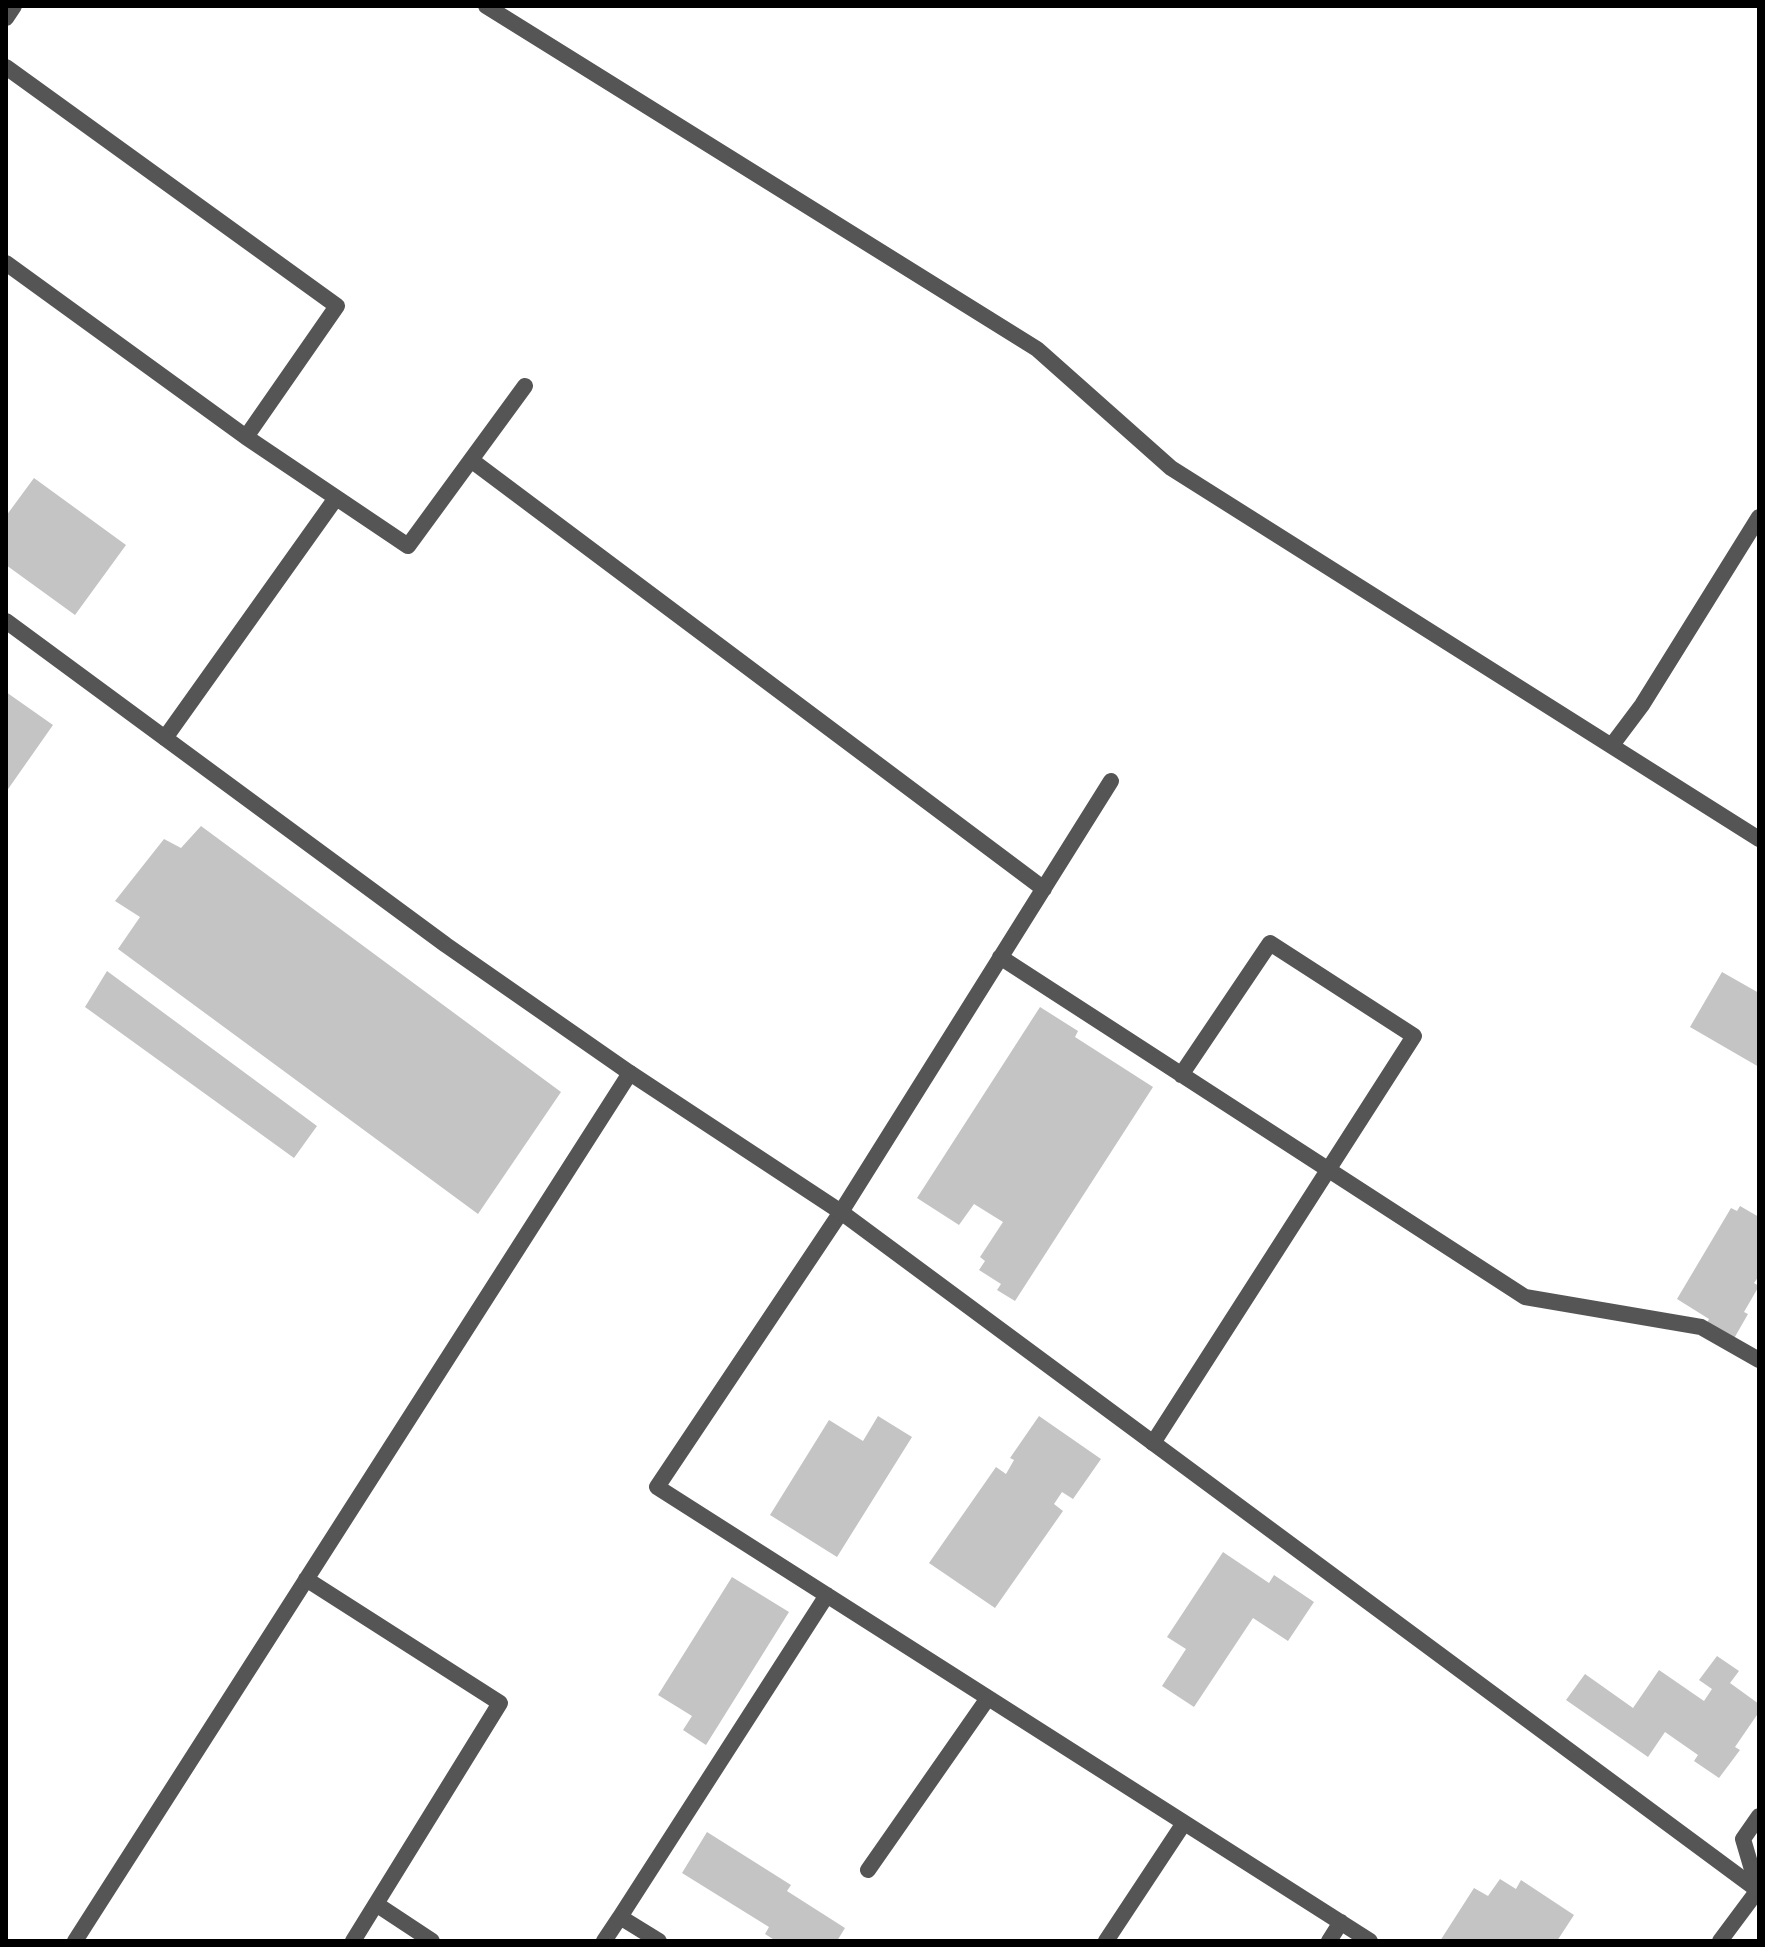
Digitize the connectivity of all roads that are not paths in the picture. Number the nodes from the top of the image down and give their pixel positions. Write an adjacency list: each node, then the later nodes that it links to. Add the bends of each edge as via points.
1 (14, 6): 3 (street)
2 (486, 6): 13 (street, via 1037,349 1171,468)
3 (6, 18)
4 (6, 67): 7 (street, via 337,306)
5 (6, 263): 7 (street)
6 (525, 386): 8 (street)
7 (246, 437): 9 (street)
8 (471, 460): 9 (street, via 408,546); 16 (street)
9 (336, 498): 12 (street)
10 (1759, 517): 13 (street)
11 (6, 621): 12 (street)
12 (165, 738): 18 (street)
13 (1612, 745): 15 (street)
14 (1111, 781): 16 (street)
15 (1759, 839)
16 (1044, 889): 17 (street)
17 (1000, 957): 19 (street); 21 (street)
18 (630, 1073): 21 (street); 24 (street)
19 (1181, 1075): 20 (street); 20 (street, via 1270,943 1414,1036)
20 (1328, 1169): 22 (street, via 1525,1297 1701,1327); 23 (street)
21 (841, 1212): 23 (street); 25 (street, via 657,1487)
22 (1759, 1360)
23 (1153, 1443): 30 (street)
24 (306, 1579): 31 (street, via 500,1703); 34 (street)
25 (827, 1595): 26 (street); 32 (street)
26 (988, 1698): 28 (street); 29 (street)
27 (1759, 1816): 30 (street, via 1743,1839)
28 (1184, 1823): 33 (street); 39 (street)
29 (868, 1870)
30 (1759, 1890): 42 (street)
31 (376, 1904): 35 (street); 36 (street)
32 (620, 1917): 37 (street); 38 (street)
33 (1341, 1922): 40 (street); 41 (street)
34 (75, 1941)
35 (353, 1941)
36 (432, 1941)
37 (604, 1941)
38 (659, 1941)
39 (1106, 1941)
40 (1329, 1941)
41 (1370, 1941)
42 (1720, 1941)

